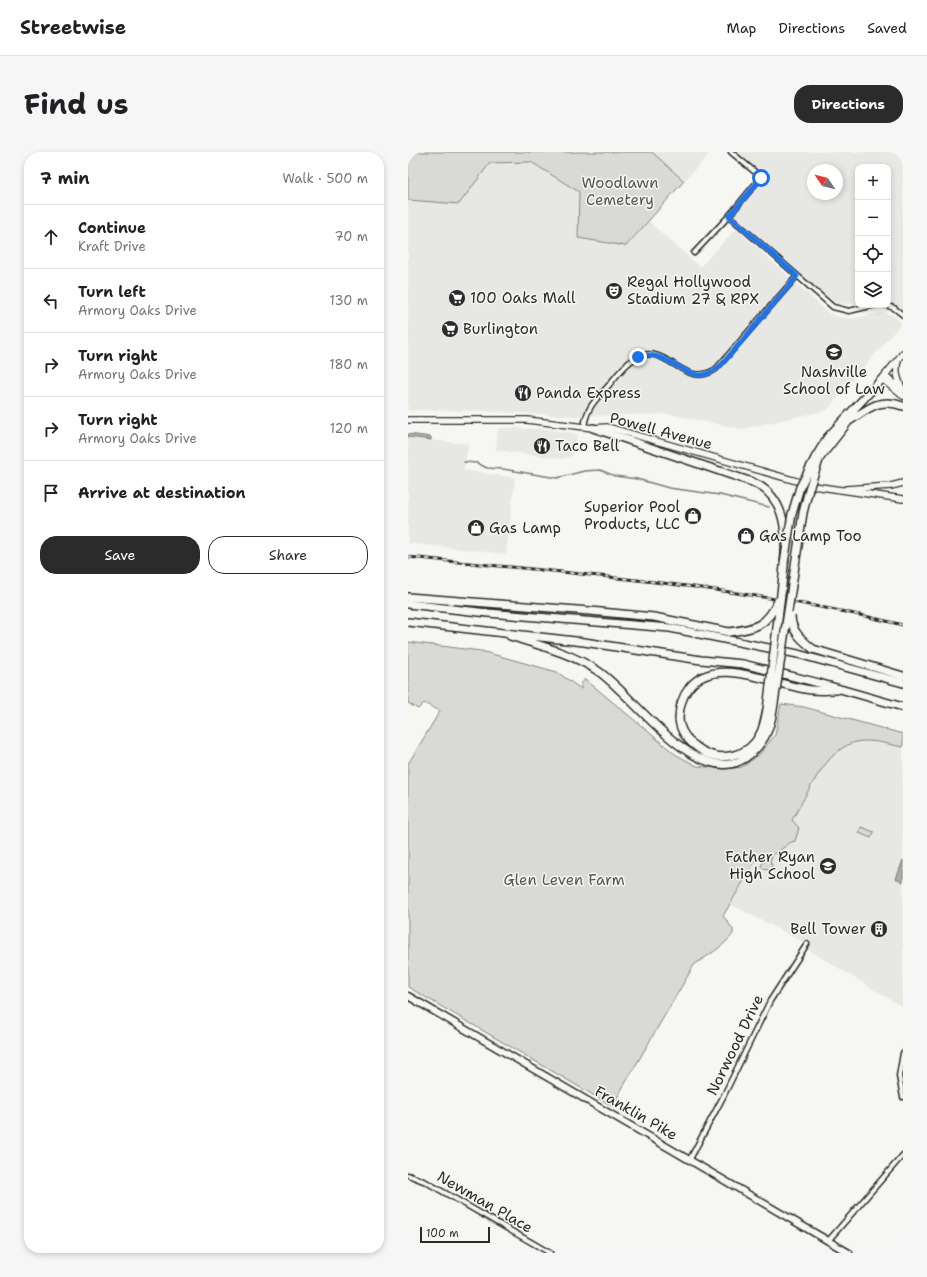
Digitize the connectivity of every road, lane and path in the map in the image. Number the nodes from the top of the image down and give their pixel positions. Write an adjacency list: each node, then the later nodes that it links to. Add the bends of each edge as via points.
1 (731, 152): 2 (street, via 761,178)
2 (729, 216): 3 (street); 4 (street)
3 (694, 253)
4 (797, 276): 6 (street, via 838,309 852,311); 16 (street, via 716,369 704,374 693,374 683,371 660,355 647,354 638,357 627,364 588,409)
5 (891, 307): 7 (street)
6 (864, 308)
7 (903, 315)
8 (903, 353): 9 (main road)
9 (899, 358): 10 (main road); 11 (main road, via 896,367)
10 (883, 377): 11 (main road); 12 (main road); 15 (highway); 18 (highway, via 827,438)
11 (903, 390)
12 (903, 396)
13 (903, 406): 15 (highway, via 875,404)
14 (408, 420): 16 (main road, Powell Avenue, via 527,420)
15 (849, 421): 18 (highway)
16 (584, 427): 17 (main road, Powell Avenue)
17 (593, 428): 20 (main road, Powell Avenue, via 607,427); 22 (highway, bridge, via 752,482 769,492 779,504 783,516)
18 (817, 459): 22 (highway, bridge, via 800,487 792,514); 24 (highway, bridge, via 803,513)
19 (903, 483): 20 (main road)
20 (832, 489): 21 (main road, Powell Avenue)
21 (903, 499)
22 (784, 563): 23 (highway)
23 (781, 594): 25 (highway, bridge, via 773,612 762,623 752,629 729,632 654,617 590,610); 33 (highway, bridge)
24 (791, 596): 29 (highway, bridge, via 791,623 798,636 813,649); 33 (highway, bridge)
25 (408, 597)
26 (408, 604): 30 (highway, via 670,628 798,654)
27 (408, 622): 28 (highway)
28 (493, 631): 31 (highway, via 743,664); 33 (highway, via 557,651 598,670 675,743 708,762 731,764 750,754 765,738 770,726)
29 (903, 676)
30 (903, 683)
31 (844, 689): 32 (highway); 33 (highway, via 812,690 736,674 711,673 697,680 685,693 680,707 680,723 682,732 695,746 712,756 722,757 738,754 753,744)
32 (903, 707)
33 (770, 710)
34 (807, 944): 39 (street, Norwood Drive, via 770,999)
35 (408, 996): 39 (main road, Franklin Pike)
36 (903, 1053): 37 (street, via 899,1076)
37 (903, 1097)
38 (903, 1155): 41 (street)
39 (690, 1159): 41 (main road, Franklin Pike)
40 (408, 1175): 42 (street, Newman Place, via 426,1182)
41 (828, 1241): 43 (main road, Franklin Pike)
42 (550, 1253)
43 (849, 1253)

